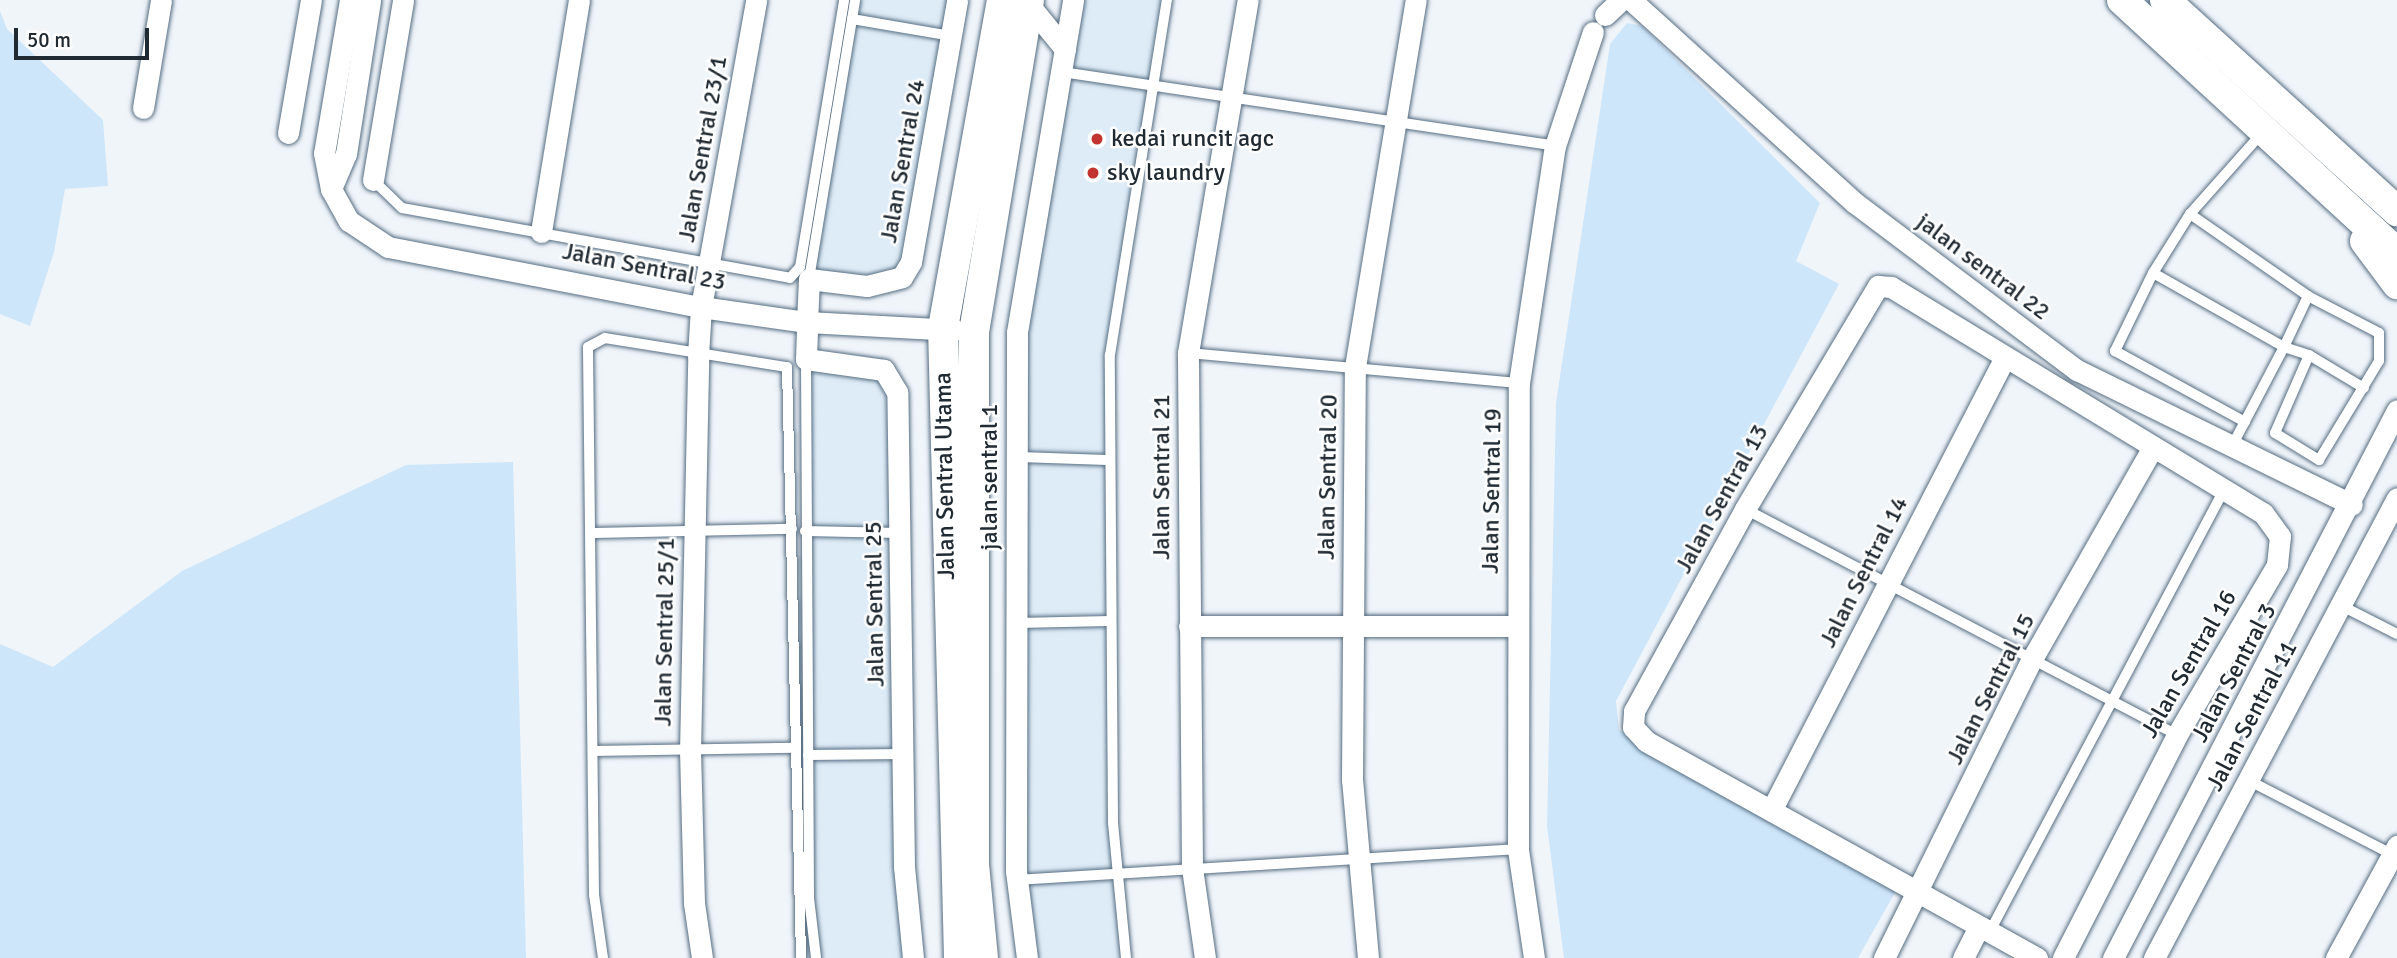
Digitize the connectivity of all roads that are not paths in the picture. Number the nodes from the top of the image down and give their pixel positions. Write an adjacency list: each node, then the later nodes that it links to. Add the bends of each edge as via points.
1 (161, 0): 26 (street)
2 (311, 0): 29 (street)
3 (350, 0): 34 (street, Jalan Sentral 23, via 324,153)
4 (370, 0): 34 (street, via 346,153)
5 (404, 0): 32 (street)
6 (579, 0): 38 (street)
7 (755, 0): 40 (street, Jalan Sentral 23/1)
8 (844, 0): 40 (lane, via 798,272 784,278)
9 (855, 0): 20 (lane)
10 (957, 0): 21 (street, Jalan Sentral 24)
11 (1073, 0): 22 (street, jalan sentral 1)
12 (1167, 0): 24 (lane)
13 (1248, 0): 25 (street, Jalan Sentral 21)
14 (1416, 0): 27 (street, Jalan Sentral 20)
15 (1621, 0): 30 (street, Jalan Sentral 19, via 1599,24)
16 (1632, 0): 61 (street, jalan sentral 22, via 1856,203 2077,370)
17 (2122, 0): 28 (street)
18 (2165, 0): 31 (street)
19 (1020, 2): 22 (street); 48 (street, Jalan Sentral Utama); 49 (street, Jalan Sentral Utama)
20 (852, 19): 21 (lane); 42 (lane)
21 (951, 36): 42 (street, Jalan Sentral 24, via 911,262 902,276 867,286)
22 (1065, 49): 23 (street, jalan sentral 1)
23 (1062, 72): 24 (lane); 63 (street, jalan sentral 1, via 1017,332)
24 (1152, 85): 25 (lane); 64 (lane, via 1111,336)
25 (1232, 95): 27 (lane); 51 (street, Jalan Sentral 21)
26 (143, 108)
27 (1395, 119): 30 (lane); 56 (street, Jalan Sentral 20)
28 (2262, 132): 35 (street); 37 (lane)
29 (288, 133)
30 (1555, 146): 57 (street, Jalan Sentral 19)
31 (2346, 166): 33 (street); 36 (street)
32 (373, 180): 38 (lane, via 402,208)
33 (2397, 180)
34 (331, 189): 46 (street, Jalan Sentral 23, via 349,221 388,247)
35 (2335, 201): 39 (street); 43 (street)
36 (2397, 211)
37 (2190, 215): 41 (lane); 45 (lane)
38 (541, 232): 40 (lane)
39 (2396, 249)
40 (709, 263): 46 (street, Jalan Sentral 23/1)
41 (2153, 273): 50 (lane); 60 (lane, via 2115,351)
42 (809, 279): 47 (street)
43 (2397, 284)
44 (1878, 286): 55 (street, Jalan Sentral 16, via 1891,288); 68 (street, Jalan Sentral 13)
45 (2308, 296): 50 (lane); 58 (lane, via 2379,333 2383,348)
46 (701, 307): 47 (street, Jalan Sentral 23); 52 (street, Jalan Sentral 25/1)
47 (807, 322): 48 (street, Jalan Sentral 23); 54 (street)
48 (943, 328): 49 (street, Jalan Sentral 23); 105 (street, Jalan Sentral Utama)
49 (974, 332): 106 (street, Jalan Sentral Utama, via 974,865)
50 (2284, 347): 53 (lane); 60 (lane)
51 (1188, 353): 56 (lane); 78 (street, Jalan Sentral 21)
52 (698, 355): 69 (street, Jalan Sentral 25/1); 70 (lane, via 787,367); 72 (lane, via 605,338 591,343)
53 (2309, 355): 58 (lane); 58 (lane, via 2278,437 2326,457)
54 (806, 359): 71 (lane); 73 (street, Jalan Sentral 25, via 876,367 896,383)
55 (2003, 361): 62 (street, Jalan Sentral 16); 74 (street, Jalan Sentral 14)
56 (1355, 367): 57 (lane); 79 (street, Jalan Sentral 20)
57 (1519, 383): 80 (street, Jalan Sentral 19)
58 (2364, 388)
59 (2397, 410): 67 (street, Jalan Sentral 3)
60 (2245, 422): 61 (lane)
61 (2232, 446): 67 (street, jalan sentral 22)
62 (2153, 447): 65 (street, Jalan Sentral 16); 82 (street, Jalan Sentral 15)
63 (1017, 457): 64 (lane); 77 (street, jalan sentral 1)
64 (1109, 460): 76 (lane)
65 (2224, 490): 83 (lane); 84 (street, Jalan Sentral 16, via 2274,522 2281,551)
66 (2397, 498): 75 (street, Jalan Sentral 11)
67 (2352, 505): 116 (street, Jalan Sentral 3)
68 (1745, 509): 74 (lane); 91 (street, Jalan Sentral 13, via 1634,711 1633,727 1646,741)
69 (693, 527): 70 (lane); 72 (lane); 87 (street, Jalan Sentral 25/1)
70 (792, 530): 85 (lane)
71 (805, 531): 73 (lane); 89 (lane)
72 (594, 533): 86 (lane)
73 (900, 533): 88 (street, Jalan Sentral 25)
74 (1886, 586): 82 (lane); 91 (street, Jalan Sentral 14)
75 (2340, 605): 81 (lane); 90 (street, Jalan Sentral 11)
76 (1110, 621): 77 (lane); 96 (lane)
77 (1017, 623): 97 (street, jalan sentral 1)
78 (1189, 626): 79 (street); 95 (street, Jalan Sentral 21)
79 (1352, 626): 80 (street); 94 (street, Jalan Sentral 20)
80 (1516, 626): 92 (street, Jalan Sentral 19)
81 (2397, 634)
82 (2032, 659): 83 (lane); 98 (street, Jalan Sentral 15)
83 (2108, 700): 84 (lane); 99 (lane)
84 (2176, 734): 115 (street, Jalan Sentral 16)
85 (794, 748): 87 (lane); 102 (lane)
86 (593, 751): 87 (lane); 100 (lane, via 594,895)
87 (690, 752): 101 (street, Jalan Sentral 25/1, via 694,903)
88 (903, 754): 89 (lane); 104 (street, Jalan Sentral 25)
89 (808, 755): 103 (lane)
90 (2248, 780): 93 (lane); 117 (street, Jalan Sentral 11)
91 (1773, 807): 98 (street)
92 (1518, 849): 94 (lane); 111 (street, Jalan Sentral 19)
93 (2395, 853): 118 (street)
94 (1354, 858): 95 (lane); 110 (street, Jalan Sentral 20)
95 (1192, 868): 96 (lane); 109 (street, Jalan Sentral 21)
96 (1115, 873): 97 (lane); 108 (lane)
97 (1017, 880): 107 (street, jalan sentral 1)
98 (1920, 895): 99 (street); 112 (street, Jalan Sentral 15)
99 (1984, 930): 113 (street); 114 (street)
100 (603, 958)
101 (702, 958)
102 (801, 958)
103 (816, 958)
104 (913, 958)
105 (959, 958)
106 (983, 958)
107 (1027, 958)
108 (1126, 958)
109 (1205, 958)
110 (1368, 958)
111 (1534, 958)
112 (1884, 958)
113 (1963, 958)
114 (2037, 958)
115 (2063, 958)
116 (2113, 958)
117 (2154, 958)
118 (2336, 958)

